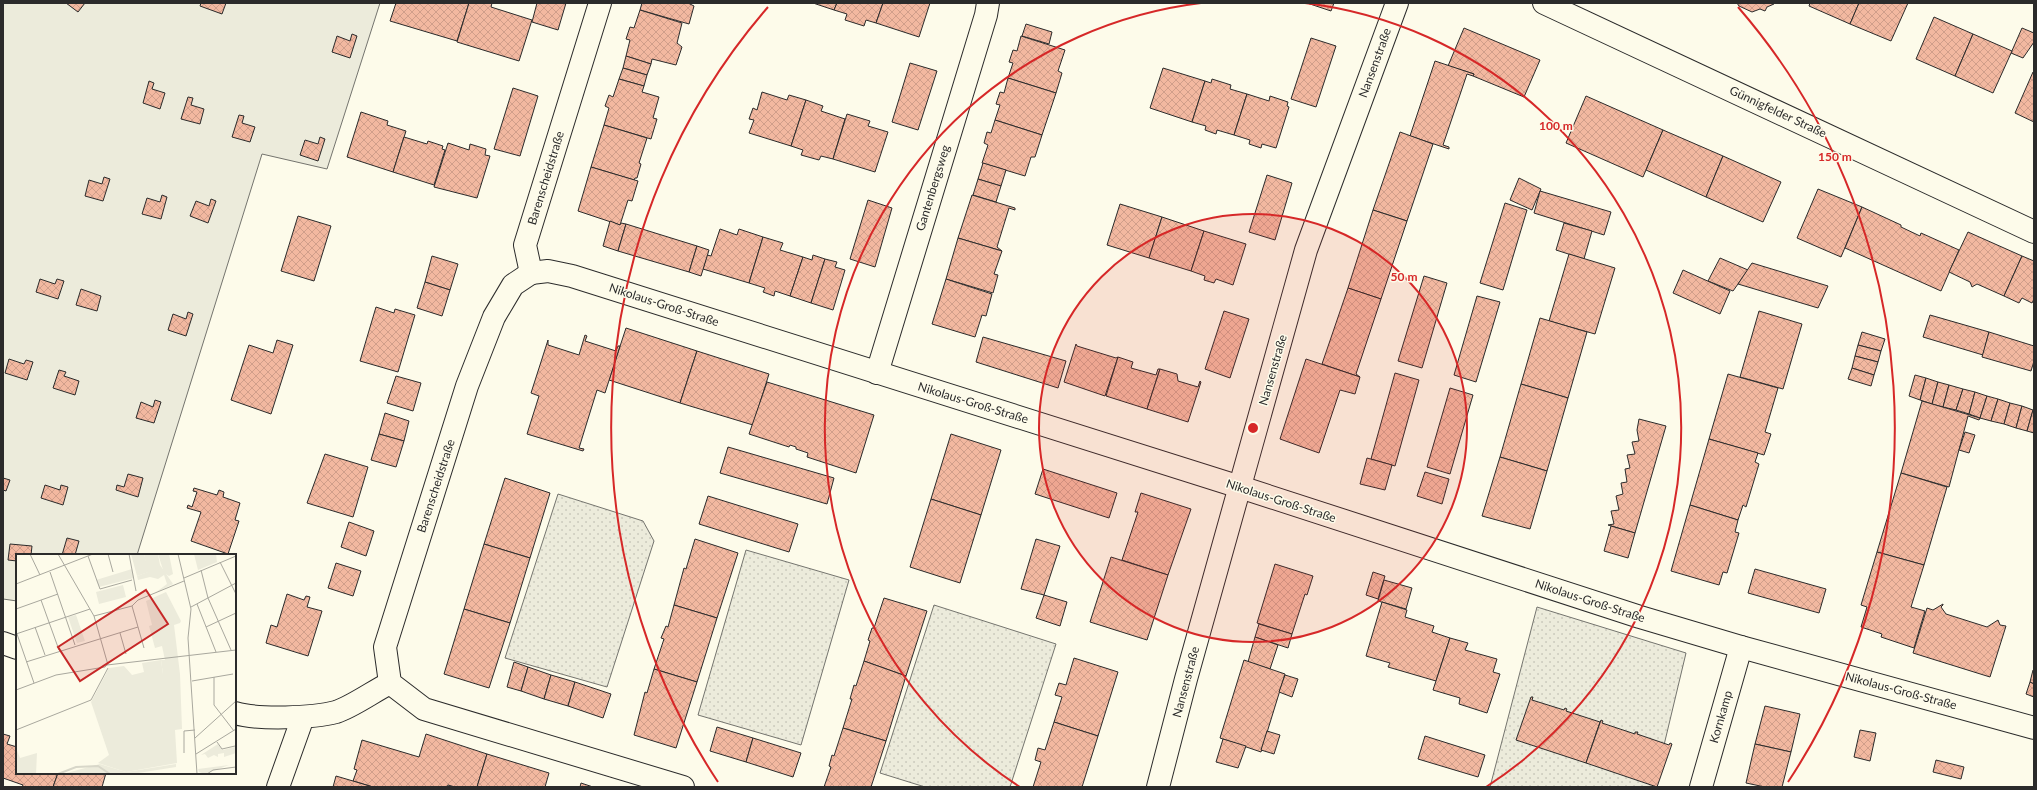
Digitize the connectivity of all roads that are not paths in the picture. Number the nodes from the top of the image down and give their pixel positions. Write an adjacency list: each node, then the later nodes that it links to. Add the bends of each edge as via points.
1 (600, 3): 6 (street, Barenscheidstraße, via 525,245)
2 (988, 3): 7 (street, Gantenbergsweg)
3 (1544, 3): 5 (street, Günnigfelder Straße)
4 (1398, 4): 8 (street, Nansenstraße, via 1306,250)
5 (2034, 232)
6 (531, 272): 7 (street, Nikolaus-Groß-Straße, via 548,271 572,276); 12 (street, Barenscheidstraße, via 513,285 494,317 467,386 385,646)
7 (877, 373): 8 (street, Nikolaus-Groß-Straße)
8 (1240, 487): 10 (street, Nikolaus-Groß-Straße); 18 (street, Nansenstraße)
9 (3, 643): 11 (street)
10 (1741, 647): 15 (street, Nikolaus-Groß-Straße); 19 (street, Kornkamp)
11 (16, 648)
12 (390, 683): 14 (street, via 336,712); 17 (street, via 424,710)
13 (236, 713): 14 (street, via 245,716)
14 (303, 716): 16 (street)
15 (2034, 728)
16 (278, 787)
17 (683, 787)
18 (1158, 787)
19 (1701, 787)

